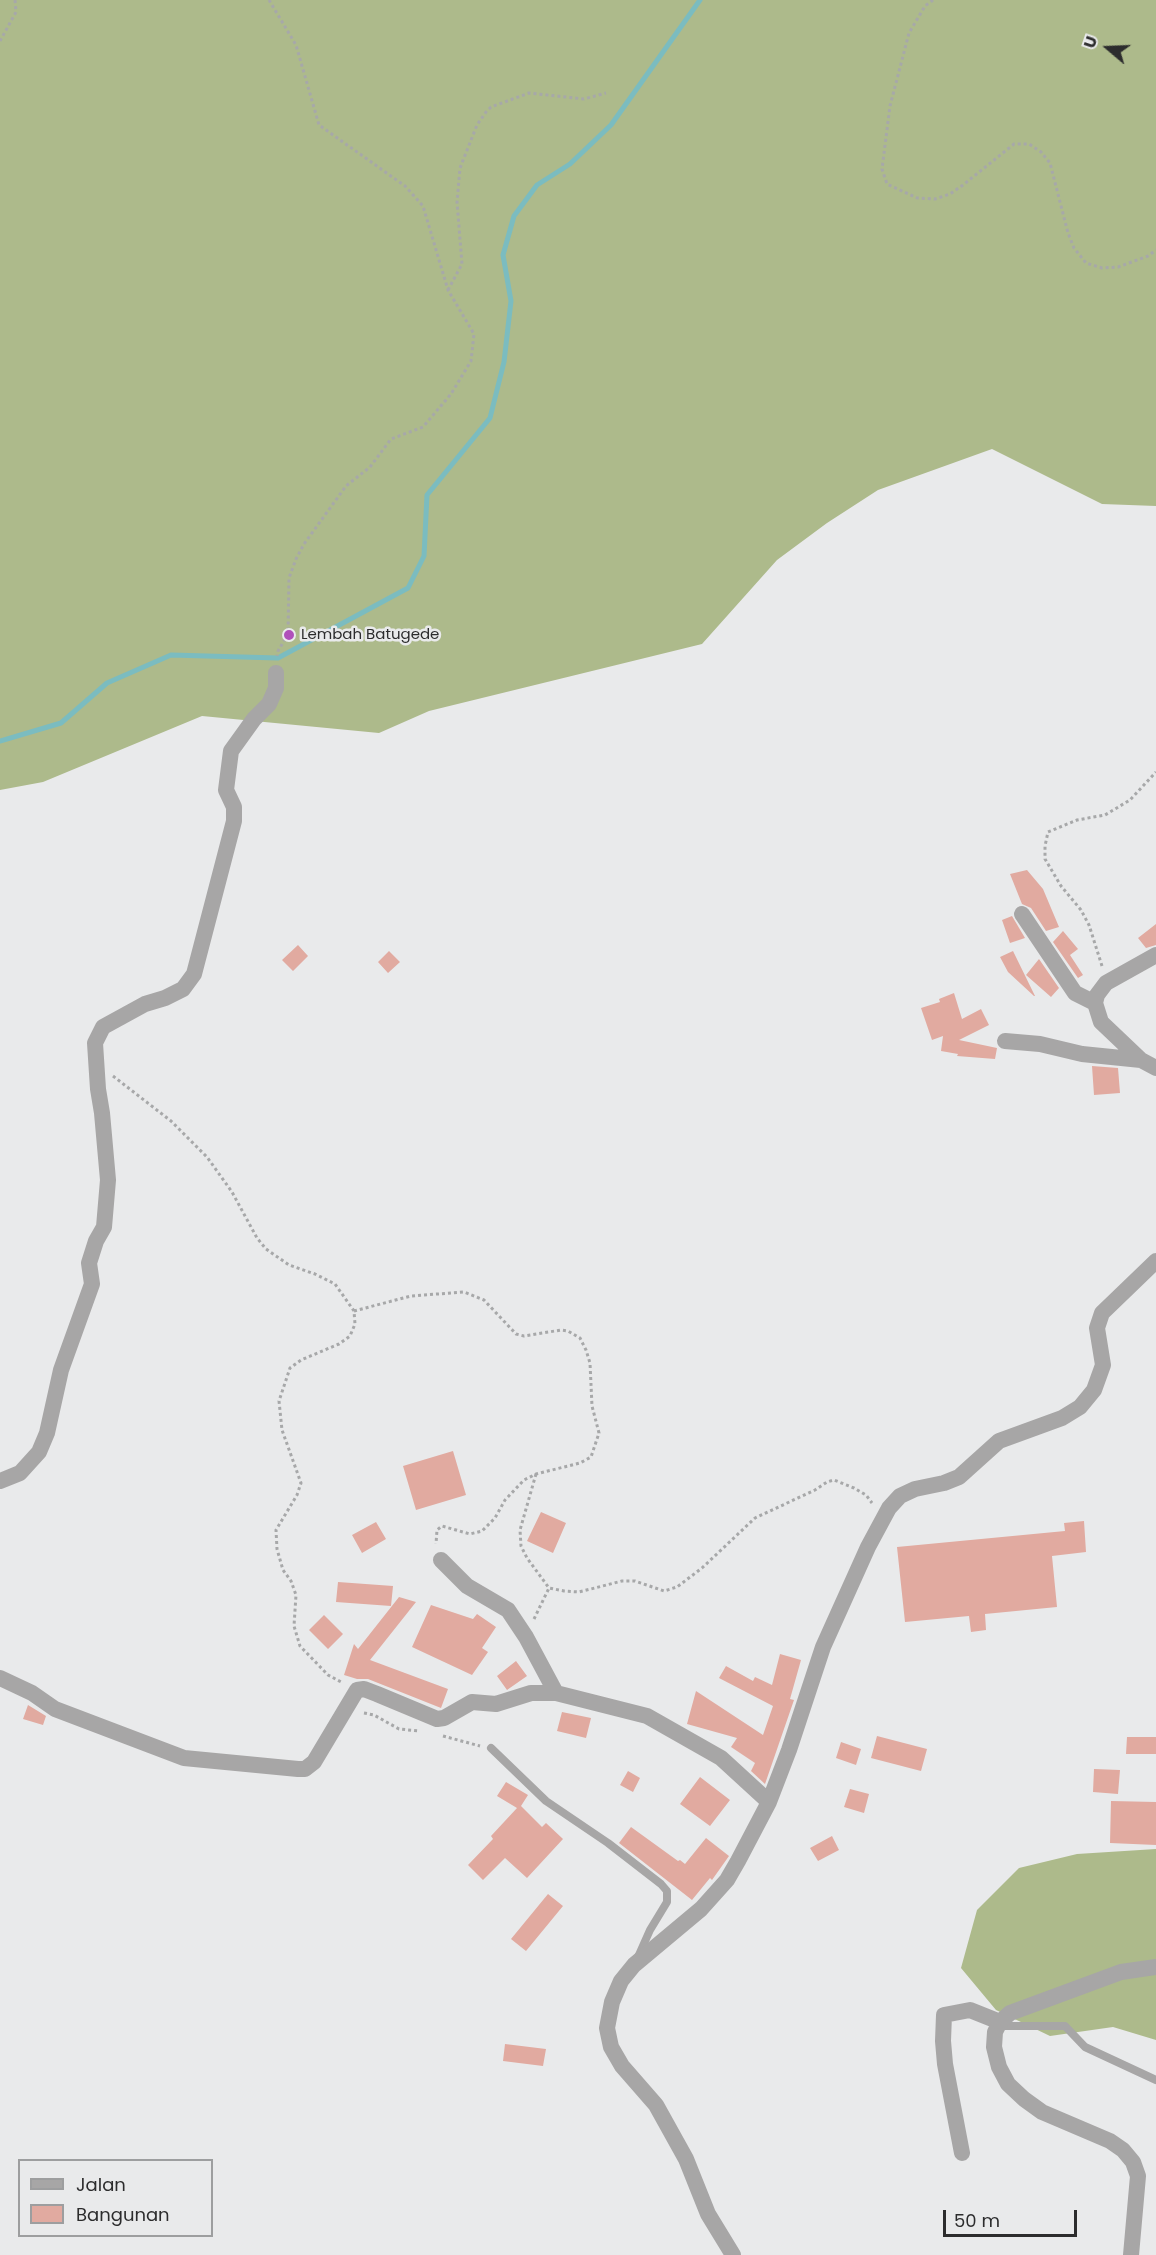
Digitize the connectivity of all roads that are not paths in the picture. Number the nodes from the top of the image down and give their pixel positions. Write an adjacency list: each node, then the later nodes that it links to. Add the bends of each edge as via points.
1 (276, 673): 9 (street, via 276,688 269,704 231,752 226,790 234,807 234,822 194,974 183,989 103,1027 95,1043 108,1180 104,1227 89,1263 92,1284 61,1370 39,1452 20,1473)
2 (1022, 914): 4 (street, via 1075,993)
3 (1156, 955): 4 (street, via 1106,983)
4 (1095, 1003): 6 (street, via 1101,1022)
5 (1005, 1041): 6 (street)
6 (1141, 1060): 7 (street)
7 (1156, 1068)
8 (1156, 1261): 14 (street, via 1102,1313 1097,1328 1102,1365 1094,1389 1080,1407 1062,1418 999,1441 959,1477 915,1489 900,1496 889,1508 823,1647)
9 (0, 1481)
10 (441, 1560): 12 (street, via 467,1586 508,1610)
11 (0, 1678): 12 (street, via 55,1709 184,1758 298,1769 314,1762 357,1690 364,1689 437,1719 472,1702 496,1704 531,1694)
12 (556, 1694): 14 (street, via 647,1716 721,1758)
13 (491, 1748): 15 (lane, via 546,1801 667,1891 667,1902)
14 (769, 1802): 15 (street, via 727,1880 701,1909)
15 (634, 1965): 20 (street, via 621,1981 609,2011 611,2047 656,2105 686,2159 708,2214)
16 (1156, 1966): 17 (street, via 1121,1972 1010,2013)
17 (999, 2024): 18 (lane, via 1065,2026 1085,2047); 19 (street, via 970,2010 944,2015 945,2064); 21 (street, via 994,2047 1008,2084 1042,2112 1110,2141 1133,2162 1138,2176)
18 (1156, 2080)
19 (962, 2153)
20 (733, 2255)
21 (1131, 2255)

